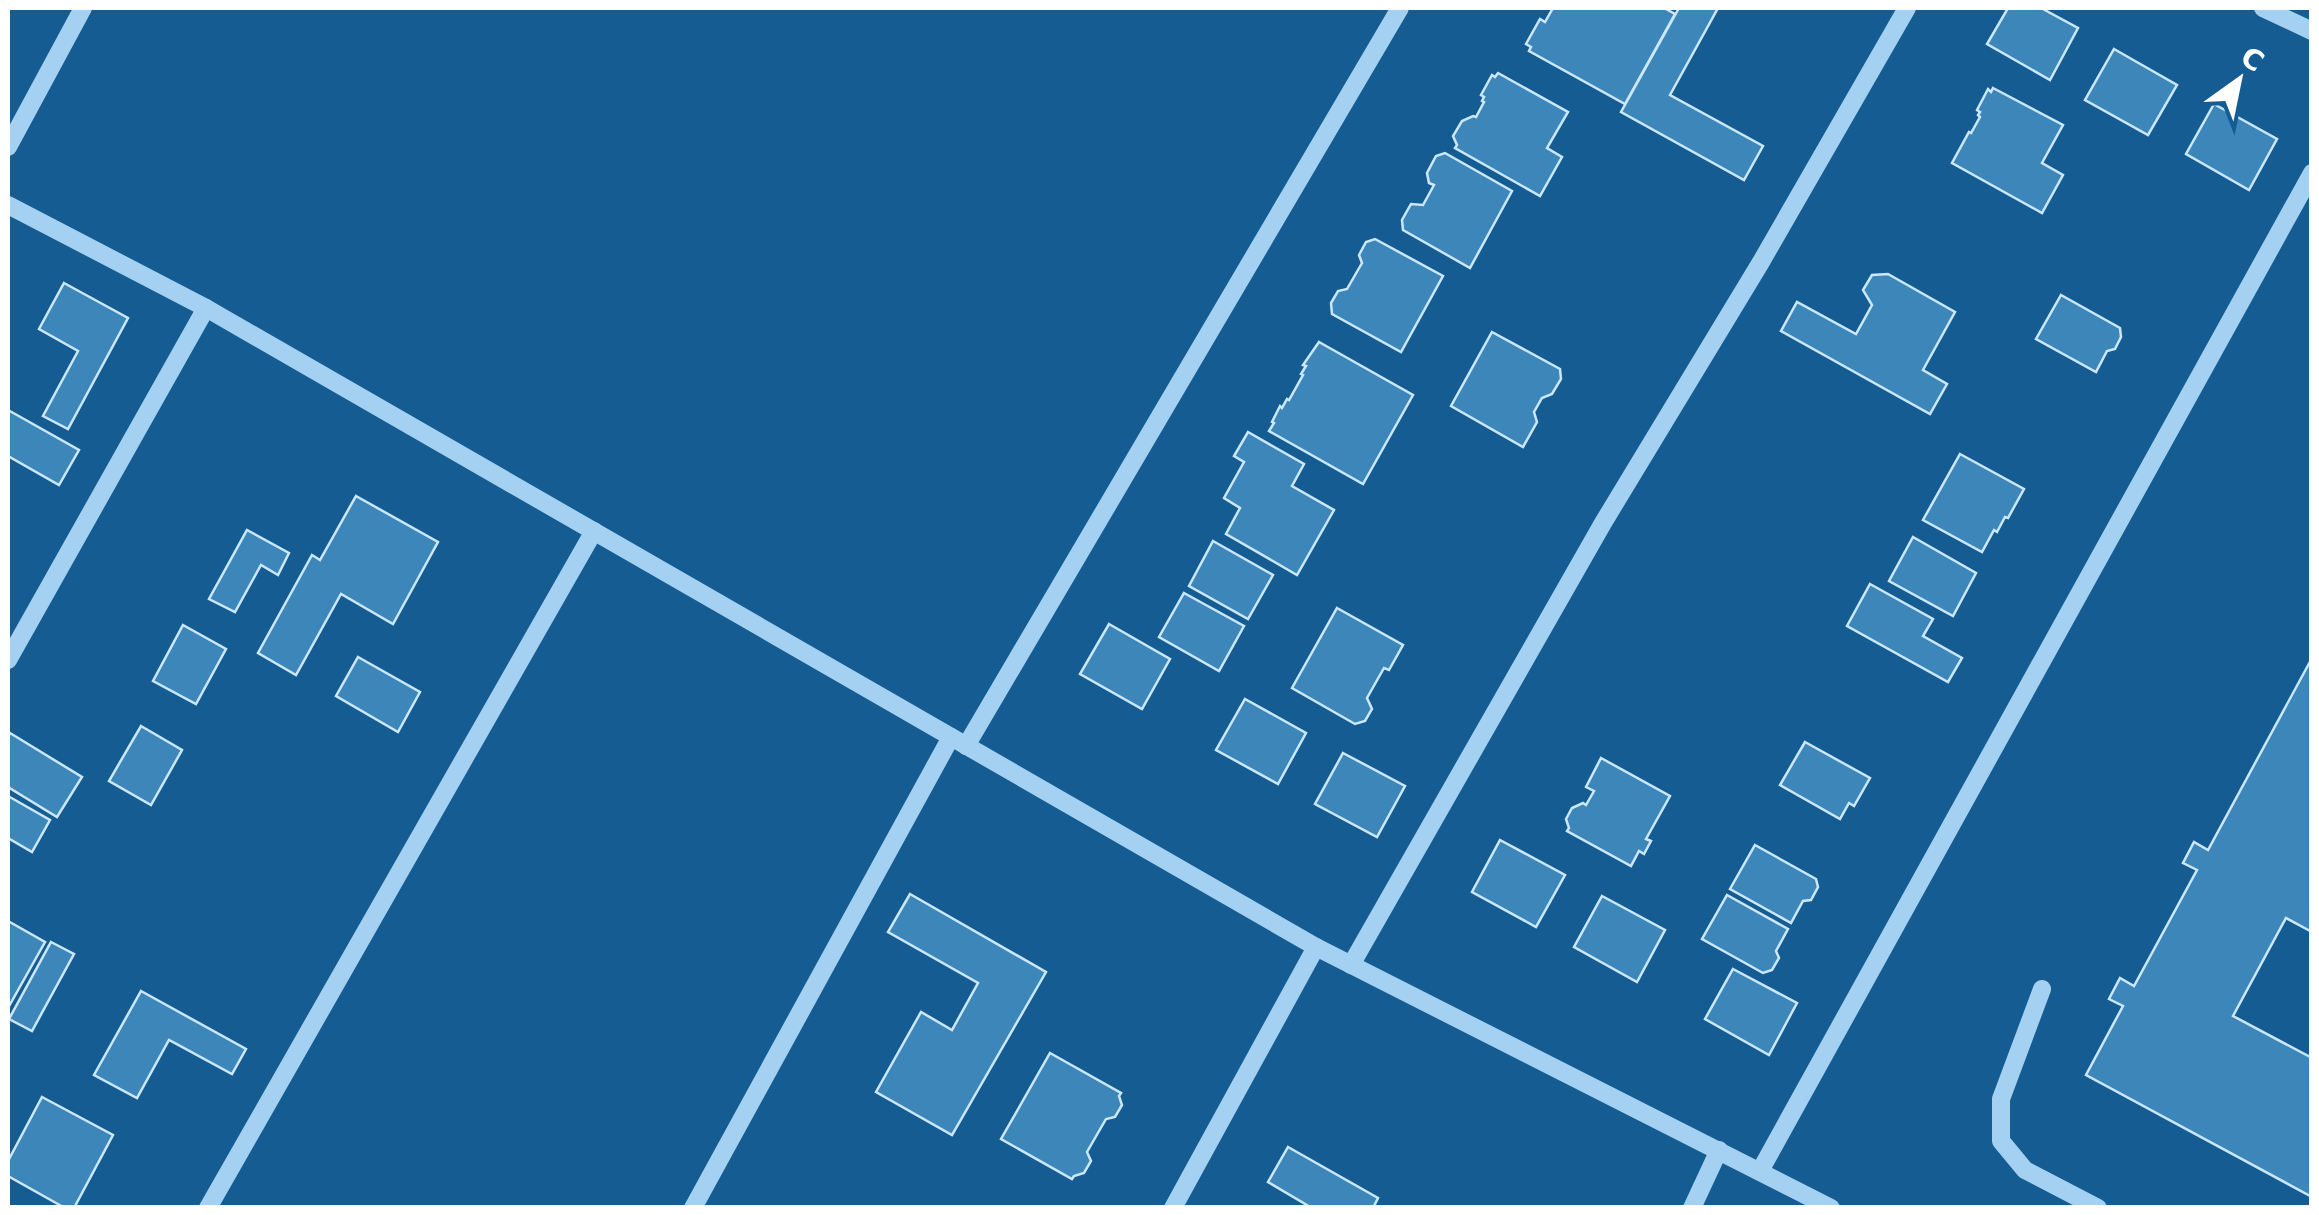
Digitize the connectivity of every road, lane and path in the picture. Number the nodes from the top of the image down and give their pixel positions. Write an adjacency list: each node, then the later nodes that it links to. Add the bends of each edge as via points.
1 (83, 8): 6 (street)
2 (1400, 8): 12 (street)
3 (1906, 8): 14 (street)
4 (2263, 8): 5 (street)
5 (2312, 31)
6 (8, 147)
7 (2312, 173): 17 (street)
8 (8, 205): 9 (street)
9 (206, 308): 10 (street); 11 (street)
10 (594, 531): 12 (street); 18 (street)
11 (8, 660)
12 (959, 742): 13 (street); 19 (street)
13 (1316, 948): 14 (street); 20 (street)
14 (1351, 965): 16 (street)
15 (2042, 989): 23 (street, via 2001,1098 2001,1141 2025,1170)
16 (1719, 1150): 17 (street); 21 (street)
17 (1760, 1171): 22 (street)
18 (208, 1208)
19 (693, 1208)
20 (1173, 1208)
21 (1692, 1208)
22 (1831, 1208)
23 (2098, 1208)

